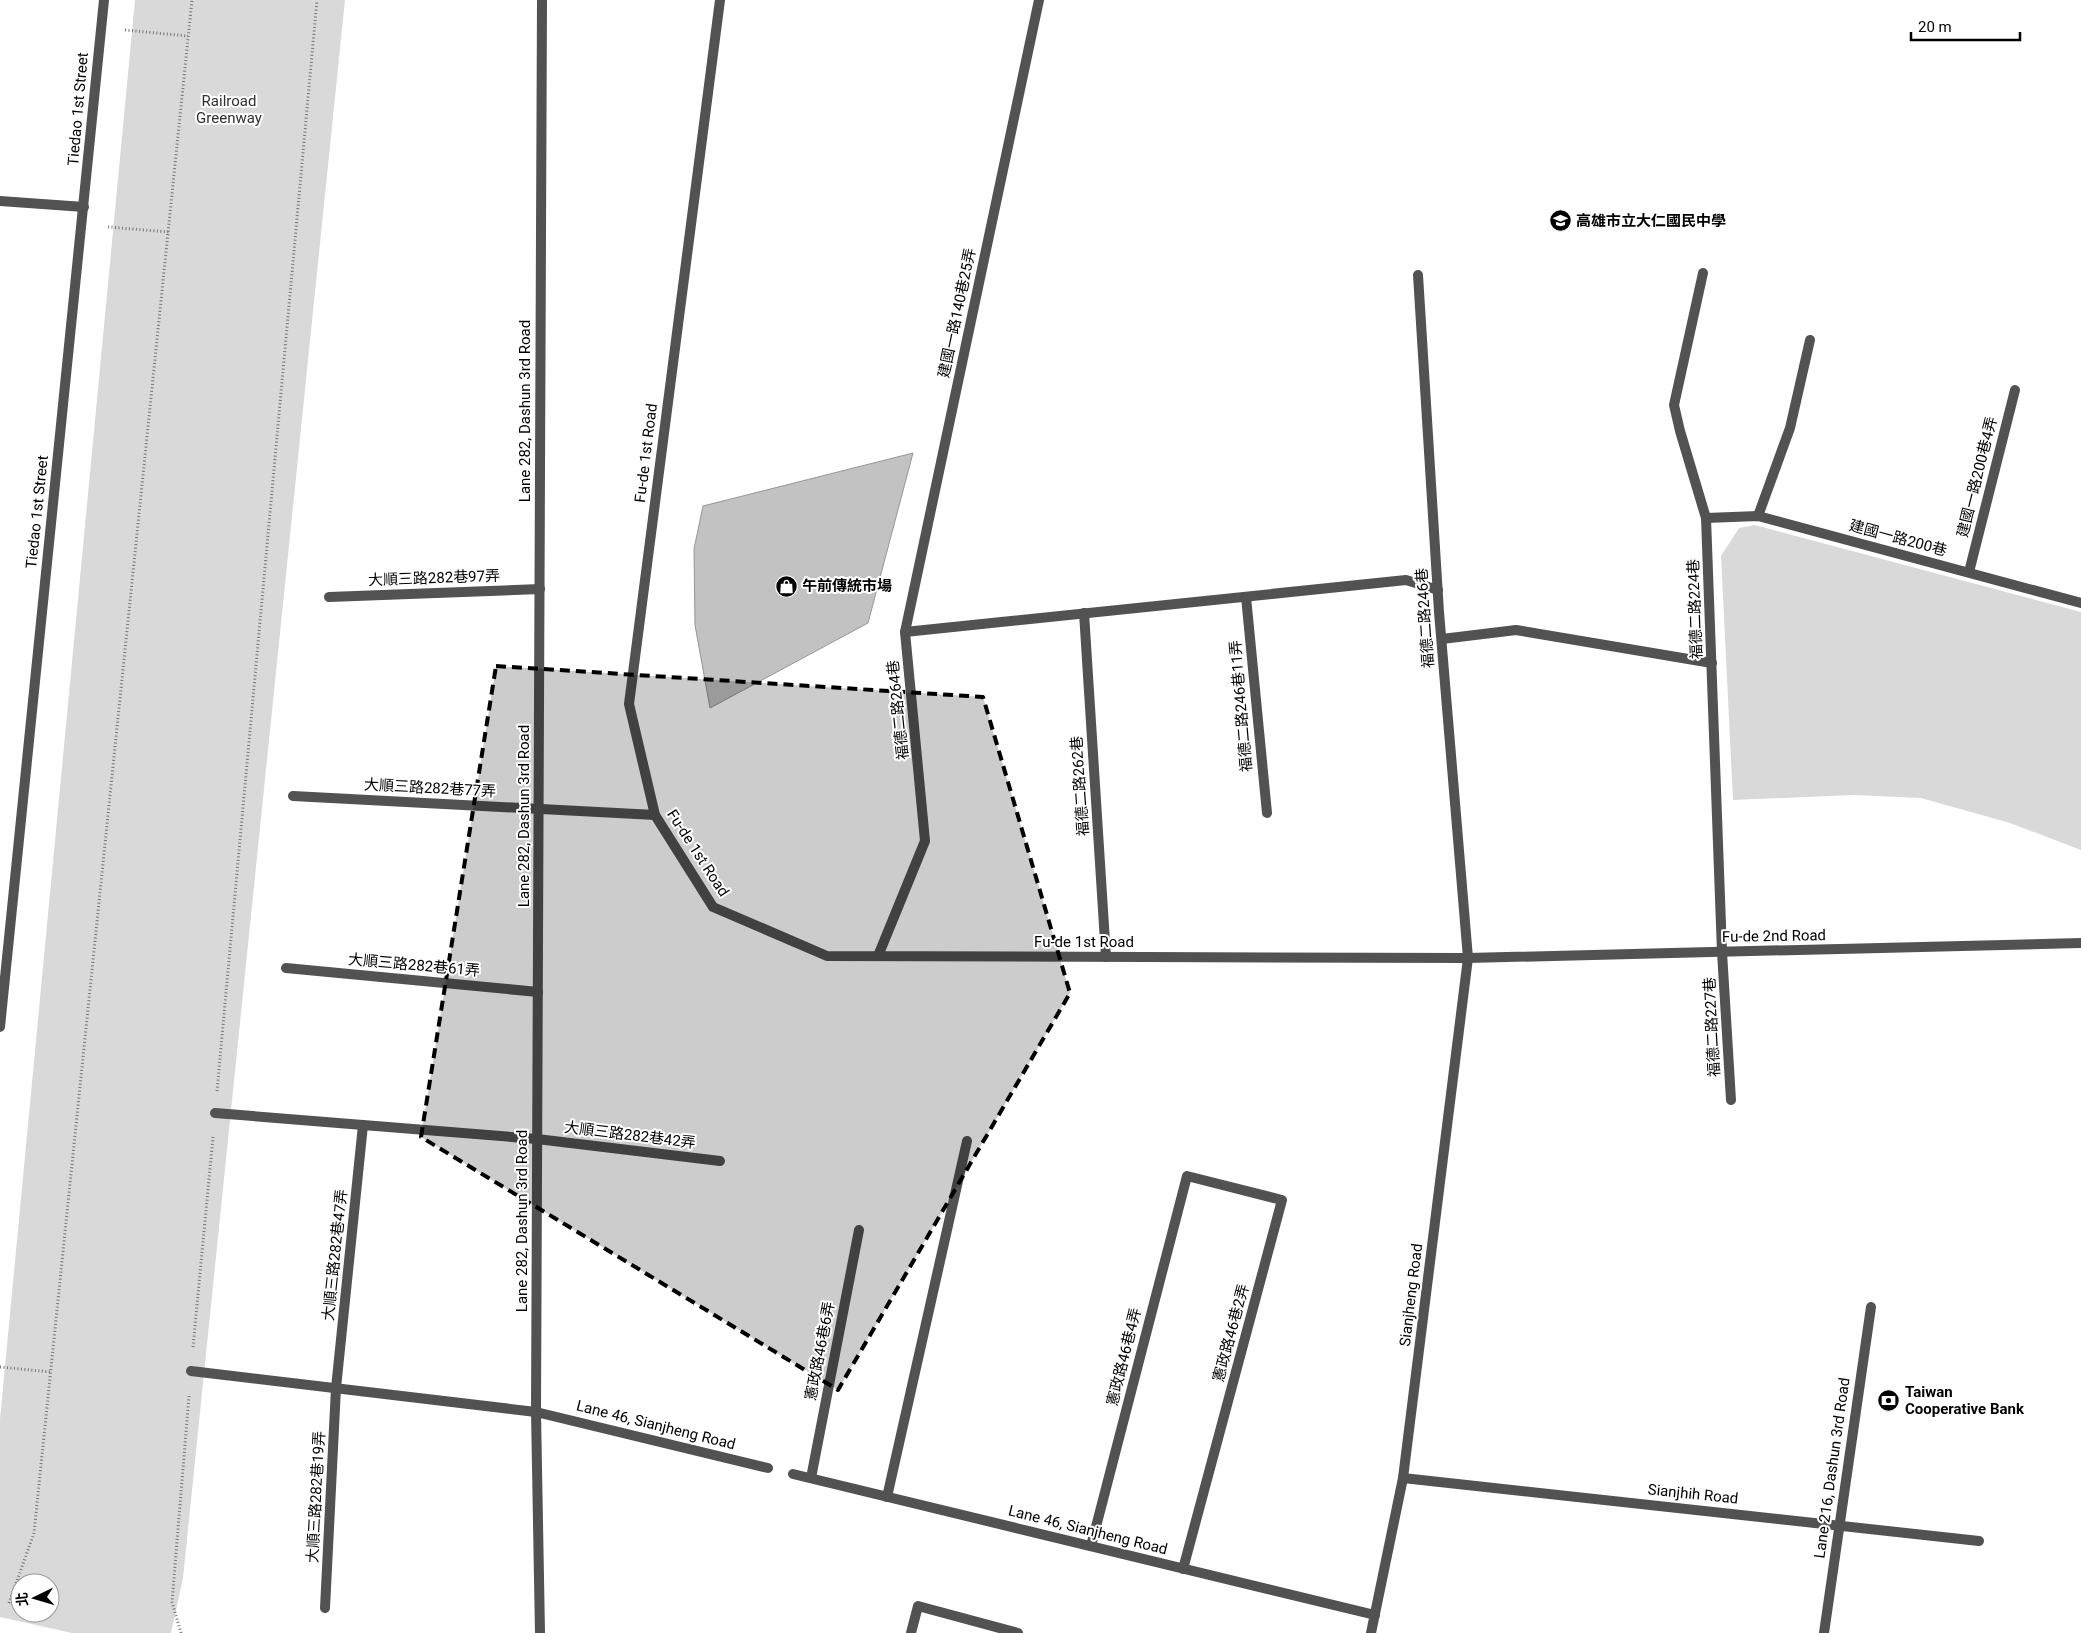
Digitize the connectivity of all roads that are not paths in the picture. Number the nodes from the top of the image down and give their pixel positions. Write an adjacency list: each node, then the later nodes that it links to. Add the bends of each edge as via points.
1 (104, 0): 6 (street, Tiedao 1st Street)
2 (542, 0): 14 (street, Lane 282, Dashun 3rd Road)
3 (720, 0): 26 (street, Fu-de 1st Road, via 629,704)
4 (1039, 0): 20 (street, 建國一路140巷25弄)
5 (0, 201): 6 (street)
6 (84, 207): 34 (street, Tiedao 1st Street)
7 (1703, 273): 12 (street, 福德二路224巷, via 1674,405)
8 (1418, 274): 15 (street, 福德二路246巷)
9 (1810, 340): 11 (street, via 1790,428)
10 (2015, 390): 13 (street, 建國一路200巷4弄)
11 (1758, 516): 12 (street, 建國一路200巷); 13 (street, 建國一路200巷)
12 (1706, 518): 22 (street, 福德二路224巷)
13 (1969, 572): 18 (street, 建國一路200巷)
14 (540, 589): 16 (street, 大順三路282巷97弄); 24 (street, Lane 282, Dashun 3rd Road)
15 (1438, 590): 17 (street, via 1406,580); 21 (street, 福德二路246巷)
16 (329, 597)
17 (1246, 597): 19 (street); 25 (street, 福德二路246巷11弄)
18 (2081, 602)
19 (1084, 613): 20 (street); 30 (street, 福德二路262巷)
20 (905, 632): 29 (street, 福德二路264巷, via 925,841)
21 (1442, 639): 22 (street, via 1516,630); 31 (street, 福德二路246巷)
22 (1712, 663): 28 (street, 福德二路224巷)
23 (293, 796): 24 (street, 大順三路282巷77弄)
24 (539, 809): 26 (street, 大順三路282巷77弄); 33 (street, Lane 282, Dashun 3rd Road)
25 (1266, 814)
26 (655, 815): 29 (street, Fu-de 1st Road, via 713,907 827,956)
27 (2081, 943): 28 (street, Fu-de 2nd Road)
28 (1722, 952): 31 (street, Fu-de 2nd Road); 35 (street, 福德二路227巷)
29 (878, 956): 30 (street, Fu-de 1st Road)
30 (1106, 957): 31 (street, Fu-de 1st Road)
31 (1468, 958): 50 (street, Sianjheng Road)
32 (286, 968): 33 (street, 大順三路282巷61弄)
33 (538, 992): 38 (street, Lane 282, Dashun 3rd Road)
34 (0, 1027)
35 (1731, 1100)
36 (215, 1113): 37 (street)
37 (363, 1125): 38 (street); 45 (street, 大順三路282巷47弄)
38 (537, 1139): 40 (street, 大順三路282巷42弄); 46 (street, Lane 282, Dashun 3rd Road)
39 (967, 1141): 51 (street)
40 (720, 1161)
41 (1186, 1176): 54 (street, 憲政路46巷4弄); 55 (street, 憲政路46巷2弄, via 1282,1200)
42 (859, 1230): 49 (street, 憲政路46巷6弄)
43 (1871, 1307): 52 (street, Lane 216, Dashun 3rd Road)
44 (191, 1371): 45 (street)
45 (336, 1388): 46 (street); 56 (street, 大順三路282巷19弄)
46 (536, 1412): 47 (street, Lane 46, Sianjheng Road); 58 (street, Lane 282, Dashun 3rd Road)
47 (768, 1468)
48 (793, 1474): 49 (street, Lane 46, Sianjheng Road)
49 (810, 1478): 51 (street, Lane 46, Sianjheng Road)
50 (1403, 1478): 52 (street, Sianjhih Road); 57 (street, Sianjheng Road)
51 (888, 1497): 54 (street, Lane 46, Sianjheng Road)
52 (1839, 1525): 53 (street, Sianjhih Road); 62 (street, Lane 216, Dashun 3rd Road)
53 (1979, 1541)
54 (1092, 1546): 55 (street, Lane 46, Sianjheng Road)
55 (1183, 1568): 57 (street, Lane 46, Sianjheng Road)
56 (325, 1608)
57 (1375, 1615): 61 (street, Sianjheng Road)
58 (540, 1633)
59 (911, 1633): 60 (street, via 918,1606)
60 (1018, 1633)
61 (1372, 1633)
62 (1824, 1633)

